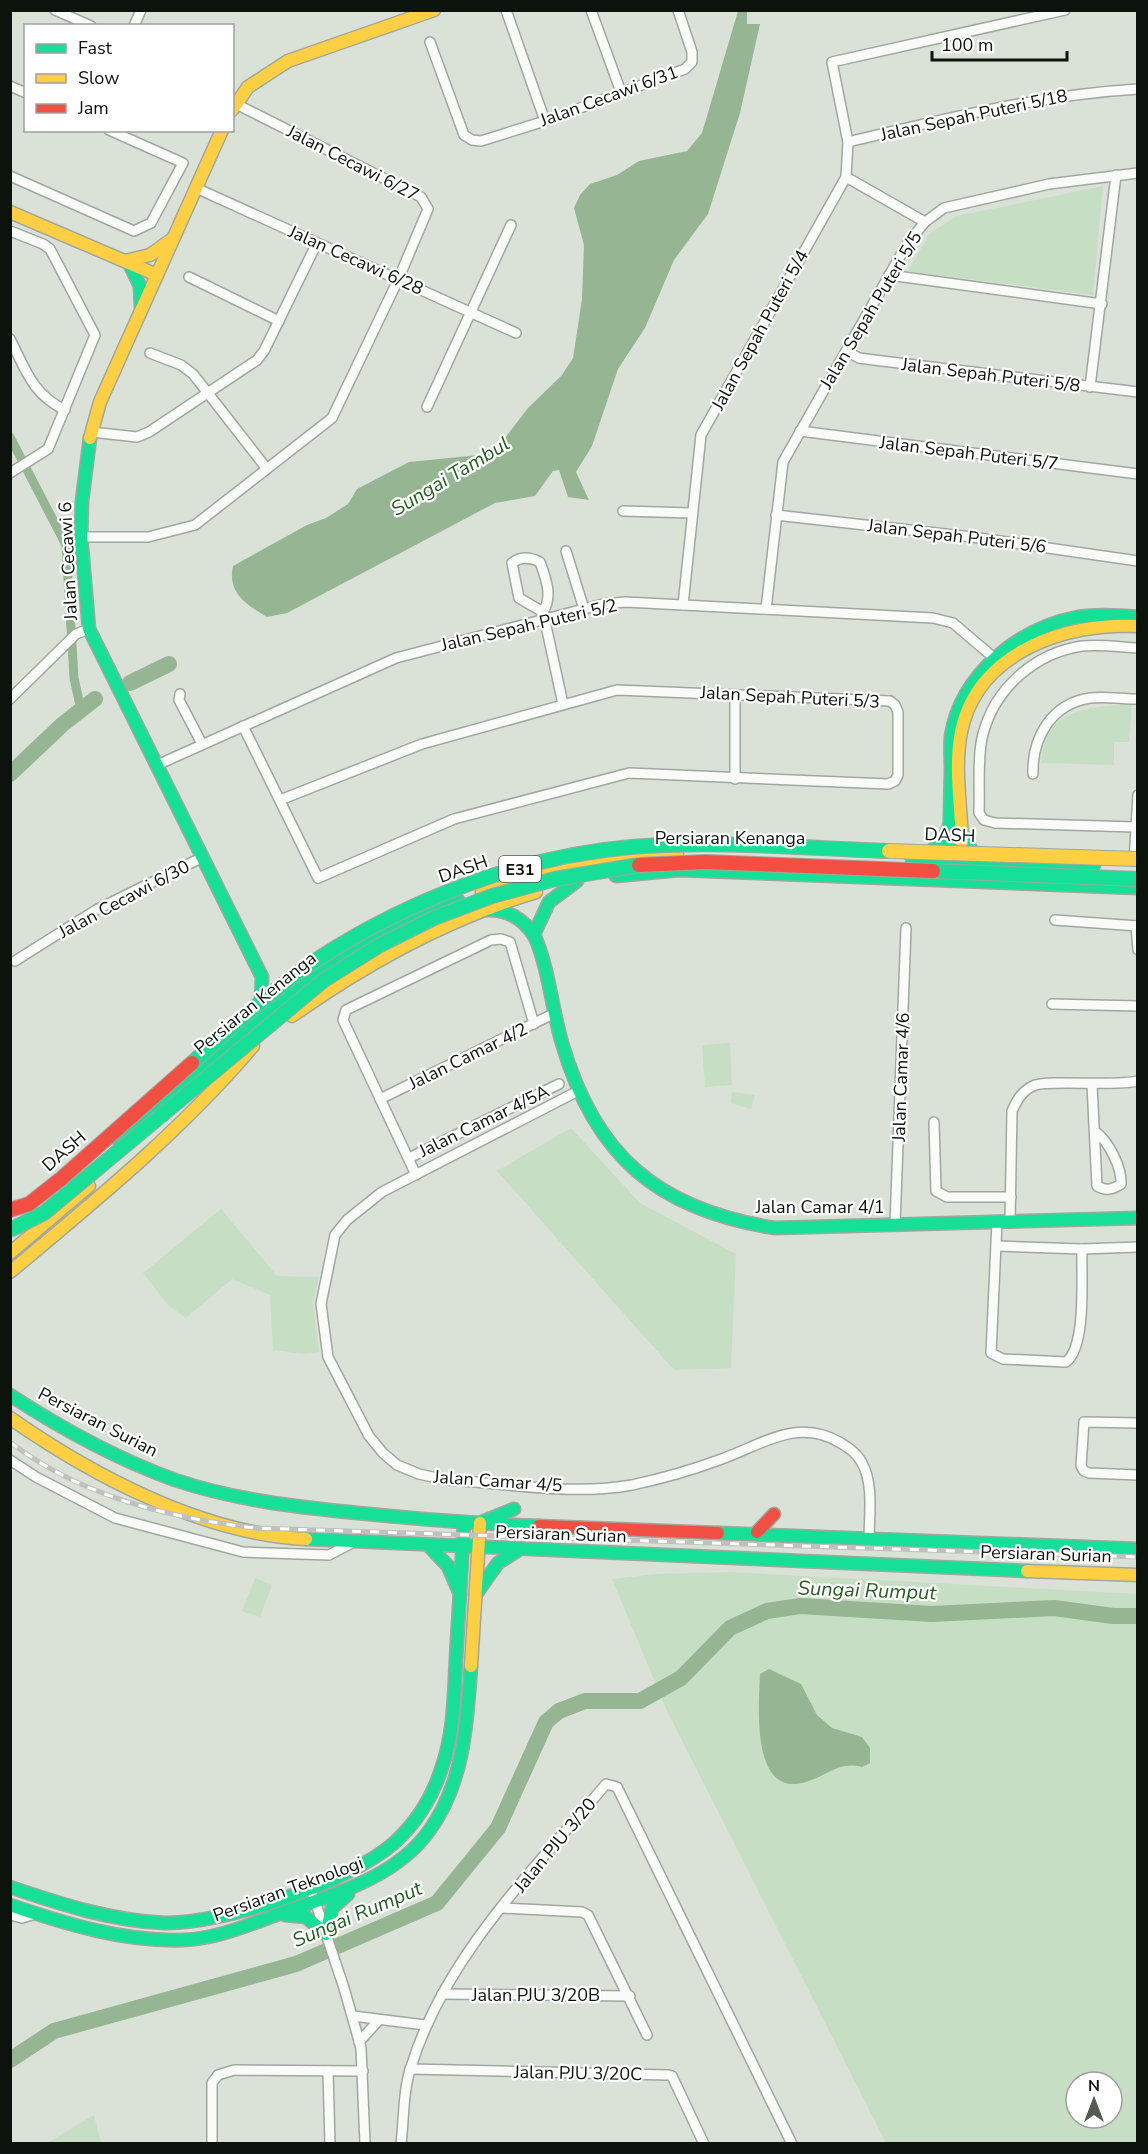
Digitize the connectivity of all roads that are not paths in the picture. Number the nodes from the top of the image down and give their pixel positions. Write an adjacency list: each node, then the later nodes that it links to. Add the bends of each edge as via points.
1 (55, 10): 8 (street)
2 (141, 10): 9 (street)
3 (434, 10): 15 (main road, via 288,61 248,87)
4 (506, 10): 16 (street)
5 (591, 10): 14 (street)
6 (678, 10): 14 (street, Jalan Cecawi 6/31, via 692,52 689,66)
7 (1065, 10): 19 (street, Jalan Sepah Puteri 5/4, via 832,62)
8 (86, 24)
9 (135, 24)
10 (430, 42): 16 (street, Jalan Cecawi 6/31, via 464,135 472,141)
11 (10, 86): 13 (street)
12 (1137, 89): 19 (street, Jalan Sepah Puteri 5/18, via 1080,92 998,107)
13 (24, 92)
14 (621, 92): 16 (street, Jalan Cecawi 6/31)
15 (234, 107): 35 (street, Jalan Cecawi 6/27, via 426,202 428,209)
16 (545, 121)
17 (113, 132): 22 (street, via 183,163 151,223 134,231)
18 (221, 132): 24 (main road, Jalan Cecawi 6)
19 (848, 142): 23 (street, Jalan Sepah Puteri 5/4)
20 (1137, 173): 21 (street, Jalan Sepah Puteri 5/5)
21 (1116, 175): 26 (street, Jalan Sepah Puteri 5/5, via 1049,184 944,208); 36 (street)
22 (10, 176)
23 (846, 177): 26 (street); 55 (street, Jalan Sepah Puteri 5/4, via 701,435)
24 (196, 188): 29 (main road, Jalan Cecawi 6); 30 (street, Jalan Cecawi 6/28)
25 (10, 212): 31 (main road)
26 (925, 222): 33 (street, Jalan Sepah Puteri 5/5)
27 (511, 225): 37 (street)
28 (10, 231): 48 (street, via 50,249 94,332)
29 (176, 232): 31 (main road, via 156,253); 32 (main road, Jalan Cecawi 6)
30 (317, 243): 35 (street, Jalan Cecawi 6/28); 39 (street)
31 (127, 262): 32 (main road); 38 (main road, via 140,286)
32 (157, 275): 38 (main road, Jalan Cecawi 6)
33 (889, 275): 36 (street); 42 (street, Jalan Sepah Puteri 5/5)
34 (189, 277): 39 (street)
35 (398, 280): 37 (street, Jalan Cecawi 6/28); 51 (street, via 332,418)
36 (1102, 304): 44 (street)
37 (472, 313): 40 (street, Jalan Cecawi 6/28); 47 (street)
38 (139, 314): 50 (main road, Jalan Cecawi 6, via 106,386)
39 (279, 321): 45 (street, via 257,360)
40 (516, 333)
41 (10, 339): 48 (street, via 35,389 45,400)
42 (846, 351): 44 (street, Jalan Sepah Puteri 5/8, via 859,358); 49 (street, Jalan Sepah Puteri 5/5)
43 (150, 353): 45 (street, via 181,365)
44 (1090, 387): 46 (street, Jalan Sepah Puteri 5/8)
45 (209, 392): 50 (street, via 137,437); 51 (street)
46 (1137, 392)
47 (427, 407)
48 (64, 410): 52 (street, via 48,449)
49 (800, 431): 53 (street, Jalan Sepah Puteri 5/7); 56 (street, Jalan Sepah Puteri 5/5, via 783,462)
50 (91, 432): 57 (main road, Jalan Cecawi 6, via 84,473)
51 (267, 469): 57 (street, via 195,525 148,537)
52 (11, 472)
53 (1137, 474)
54 (623, 511): 55 (street)
55 (691, 513): 60 (street, Jalan Sepah Puteri 5/4)
56 (776, 515): 59 (street, Jalan Sepah Puteri 5/6); 62 (street, Jalan Sepah Puteri 5/5)
57 (81, 537): 66 (main road, Jalan Cecawi 6)
58 (566, 551): 61 (street)
59 (1137, 561)
60 (683, 605): 61 (street, Jalan Sepah Puteri 5/2, via 626,602); 62 (street, Jalan Sepah Puteri 5/2)
61 (584, 609): 63 (street, Jalan Sepah Puteri 5/2)
62 (766, 609): 68 (street, Jalan Sepah Puteri 5/2, via 953,622)
63 (544, 615): 63 (street, via 519,598 512,572 516,560 533,558 540,562 548,591); 73 (street); 74 (street, Jalan Sepah Puteri 5/2, via 396,658)
64 (1137, 616): 68 (main road, via 1098,615 1041,628 1013,642)
65 (1137, 626): 68 (main road, via 1098,624 1059,633)
66 (89, 629): 71 (street, via 73,637); 76 (main road, Jalan Cecawi 6)
67 (1137, 648): 81 (street, via 1082,646 1051,656 1014,679 996,704 982,736 980,813 984,820 994,823)
68 (998, 661): 82 (main road, via 961,732)
69 (180, 694): 75 (street, via 179,700)
70 (735, 695): 73 (street, Jalan Sepah Puteri 5/3, via 634,689); 78 (street); 78 (street, Jalan Sepah Puteri 5/3, via 890,701 898,712 898,775 888,784)
71 (10, 699)
72 (1137, 699): 77 (street, via 1090,698 1056,713 1037,741 1032,755)
73 (563, 704): 80 (street, Jalan Sepah Puteri 5/3, via 422,744)
74 (243, 726): 75 (street, Jalan Sepah Puteri 5/2); 80 (street)
75 (202, 744): 76 (street, Jalan Sepah Puteri 5/2)
76 (157, 765): 83 (main road, Jalan Cecawi 6)
77 (1033, 774)
78 (735, 778): 80 (street, Jalan Sepah Puteri 5/3, via 629,773 454,819 318,878)
79 (1137, 795): 81 (street)
80 (280, 800)
81 (1135, 828): 87 (street)
82 (956, 829): 84 (main road, via 939,848 928,853); 85 (main road); 86 (main road, via 972,851)
83 (202, 857): 98 (street, Jalan Cecawi 6/30, via 96,910); 99 (main road, Jalan Cecawi 6)
84 (857, 857): 85 (main road, Persiaran Kenanga); 100 (main road, Persiaran Kenanga, via 690,853 573,866 515,880 423,913 357,947)
85 (956, 864): 86 (main road, Persiaran Kenanga); 88 (main road, via 936,873); 90 (main road, via 970,875 1082,880)
86 (1029, 864): 87 (main road, Persiaran Kenanga)
87 (1137, 868): 117 (main road, DASH / E31, bridge, via 726,845 630,847 557,859 485,879 424,901 317,960 250,1011 62,1178 29,1204); 121 (main road, DASH / E31, bridge, via 705,862 623,867 555,879 492,897 434,918 324,980 44,1213)
88 (782, 873): 89 (main road, Persiaran Kenanga, via 679,870); 90 (main road, Persiaran Kenanga)
89 (577, 881): 92 (main road, Persiaran Kenanga); 96 (main road, via 547,902)
90 (1121, 887): 91 (main road, Persiaran Kenanga)
91 (1137, 888)
92 (482, 910): 96 (main road, via 510,912); 106 (main road, Persiaran Kenanga, via 370,964)
93 (1055, 921): 94 (street)
94 (1136, 926): 97 (street)
95 (906, 928): 120 (street, Jalan Camar 4/6)
96 (534, 934): 103 (main road, Jalan Camar 4/1)
97 (1137, 950)
98 (15, 961)
99 (262, 977): 100 (main road, via 285,985); 105 (main road, via 262,1002)
100 (312, 978): 105 (main road, Persiaran Kenanga)
101 (1052, 1004): 102 (street)
102 (1137, 1006)
103 (555, 1013): 104 (street, Jalan Camar 4/2); 110 (main road, Jalan Camar 4/1)
104 (534, 1024): 111 (street, Jalan Camar 4/2); 111 (street, via 510,942 501,939 491,940 346,1010 343,1020)
105 (255, 1025): 122 (main road, Persiaran Kenanga)
106 (253, 1046): 126 (main road, Persiaran Kenanga); 127 (main road, via 228,1078 133,1169)
107 (1137, 1081): 109 (street)
108 (560, 1084): 114 (street, Jalan Camar 4/5A)
109 (1092, 1085): 113 (street); 116 (street, via 1036,1084 1019,1098 1012,1111)
110 (578, 1091): 115 (street, Jalan Camar 4/5); 120 (main road, Jalan Camar 4/1, via 603,1137 634,1170 665,1194 695,1209 730,1221 775,1228)
111 (380, 1100): 114 (street)
112 (934, 1122): 116 (street, via 936,1191 947,1197)
113 (1096, 1132): 113 (street, via 1097,1186 1105,1190 1115,1188 1121,1184 1120,1176 1105,1141)
114 (408, 1158): 115 (street)
115 (416, 1175): 140 (street, Jalan Camar 4/5, via 382,1192 339,1229 327,1266 321,1304 328,1357 369,1436 390,1459 419,1474 446,1480 632,1485 720,1460 771,1437 806,1432 833,1439 852,1450 862,1463 868,1479)
116 (1011, 1197): 119 (street)
117 (10, 1210)
118 (1137, 1218): 119 (main road, Jalan Camar 4/1)
119 (1004, 1221): 120 (main road, Jalan Camar 4/1); 123 (street)
120 (895, 1225)
121 (10, 1230)
122 (10, 1234)
123 (997, 1246): 125 (street); 125 (street, via 991,1353 1003,1359 1058,1362 1072,1358 1079,1339)
124 (1137, 1247): 125 (street)
125 (1082, 1249)
126 (10, 1253)
127 (10, 1272)
128 (10, 1389): 130 (main road)
129 (10, 1395): 130 (main road, Persiaran Surian)
130 (27, 1407): 137 (main road, Persiaran Surian, via 113,1454 176,1480 267,1504)
131 (10, 1418): 141 (main road, Persiaran Surian, via 38,1438 160,1501 277,1538)
132 (1137, 1423): 134 (street, via 1084,1422 1081,1466 1089,1473)
133 (10, 1460): 141 (street, via 115,1518 243,1551 329,1554)
134 (1137, 1475)
135 (514, 1509): 138 (main road)
136 (774, 1514): 139 (main road)
137 (464, 1523): 138 (main road, Persiaran Surian); 143 (main road, Persiaran Teknologi)
138 (480, 1523): 139 (main road, Persiaran Surian); 144 (main road, Persiaran Teknologi)
139 (757, 1532): 140 (main road, Persiaran Surian)
140 (869, 1540): 145 (main road, Persiaran Surian)
141 (355, 1542): 142 (main road, Persiaran Surian)
142 (427, 1545): 143 (main road, Persiaran Surian); 148 (main road, via 451,1567)
143 (463, 1548): 144 (main road, Persiaran Surian); 148 (main road, Persiaran Teknologi)
144 (478, 1549): 146 (main road, Persiaran Surian); 149 (main road, Persiaran Teknologi)
145 (1137, 1549)
146 (519, 1550): 147 (main road, Persiaran Surian); 149 (main road, via 498,1563)
147 (1137, 1575)
148 (460, 1594): 152 (main road, Persiaran Teknologi, via 452,1730 436,1785 402,1838 360,1869)
149 (476, 1594): 150 (main road, Persiaran Teknologi, via 466,1730 451,1794 433,1827 414,1850)
150 (358, 1886): 152 (main road, Persiaran Teknologi); 158 (main road, via 332,1908)
151 (10, 1887): 152 (main road, Persiaran Teknologi, via 90,1912 185,1923)
152 (313, 1895): 157 (main road, Persiaran Teknologi); 158 (street)
153 (10, 1905): 155 (main road, Persiaran Teknologi)
154 (501, 1908): 159 (street, Jalan PJU 3/20, via 475,1939); 160 (street, via 588,1915); 174 (street, Jalan PJU 3/20, via 606,1784 617,1787)
155 (35, 1914): 156 (street, via 22,1918); 157 (main road, Persiaran Teknologi, via 89,1929 162,1940 209,1936)
156 (10, 1915)
157 (267, 1918): 158 (main road, via 297,1914 306,1917)
158 (327, 1937): 161 (street)
159 (442, 1994): 160 (street, Jalan PJU 3/20B); 163 (street, Jalan PJU 3/20)
160 (630, 1996): 164 (street)
161 (353, 2016): 162 (street); 165 (street)
162 (378, 2021): 163 (street); 165 (street)
163 (425, 2025): 166 (street, Jalan PJU 3/20)
164 (647, 2035)
165 (359, 2042): 168 (street)
166 (410, 2069): 172 (street, Jalan PJU 3/20); 173 (street, Jalan PJU 3/20C, via 672,2076)
167 (328, 2071): 168 (street); 169 (street, via 234,2070 219,2075 212,2083); 170 (street)
168 (363, 2071): 171 (street)
169 (212, 2144)
170 (330, 2144)
171 (365, 2144)
172 (401, 2144)
173 (704, 2144)
174 (792, 2144)

